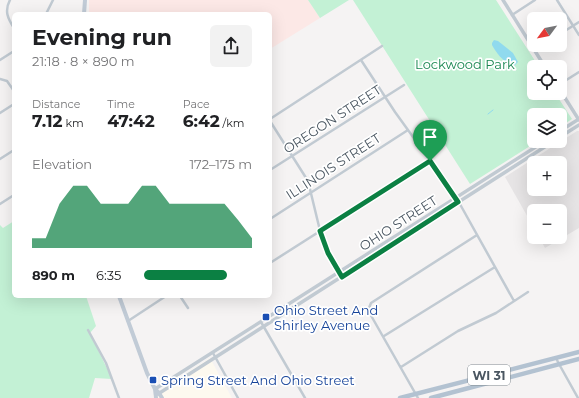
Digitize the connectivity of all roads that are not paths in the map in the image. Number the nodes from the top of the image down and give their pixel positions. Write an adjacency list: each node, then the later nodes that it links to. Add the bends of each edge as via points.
1 (10, 0): 11 (street, via 7,13)
2 (53, 0): 7 (street)
3 (85, 0): 8 (main road)
4 (503, 0): 9 (street)
5 (535, 0): 9 (street)
6 (557, 0): 12 (street)
7 (47, 12)
8 (84, 12)
9 (512, 15): 15 (street)
10 (579, 22): 12 (street)
11 (12, 25)
12 (573, 26): 13 (street); 14 (street)
13 (567, 30)
14 (579, 35)
15 (527, 38)
16 (382, 46): 19 (street)
17 (12, 52): 18 (street)
18 (0, 60)
19 (361, 60): 25 (street); 29 (street)
20 (579, 72): 22 (street)
21 (0, 80): 24 (street, via 7,81)
22 (567, 80)
23 (404, 85): 25 (street, OREGON STREET)
24 (12, 88)
25 (385, 96): 34 (street); 41 (street, OREGON STREET)
26 (566, 100): 30 (street)
27 (12, 105): 28 (street)
28 (0, 113)
29 (272, 119)
30 (579, 120): 33 (street)
31 (272, 123): 41 (street)
32 (579, 125): 35 (street)
33 (567, 128)
34 (408, 130): 43 (street); 45 (street, ILLINOIS STREET)
35 (567, 133)
36 (533, 148): 47 (street, OHIO STREET)
37 (536, 148): 40 (street)
38 (543, 148): 40 (street, OHIO STREET)
39 (12, 151): 42 (street)
40 (538, 151): 48 (street, OHIO STREET)
41 (293, 156): 44 (street, OREGON STREET); 45 (street, via 306,176)
42 (0, 159)
43 (430, 161): 47 (street); 53 (street)
44 (272, 169)
45 (311, 192): 50 (street, ILLINOIS STREET); 53 (street)
46 (12, 196): 49 (street)
47 (456, 198): 48 (street); 51 (street, OHIO STREET)
48 (458, 202): 52 (street, OHIO STREET); 54 (street)
49 (0, 204)
50 (272, 218)
51 (413, 225): 52 (street); 55 (street, OHIO STREET)
52 (416, 229): 56 (street, OHIO STREET)
53 (320, 231): 57 (street); 59 (street, via 325,248)
54 (477, 235): 58 (street); 75 (street, via 369,305 370,312)
55 (378, 247): 56 (street); 59 (street, OHIO STREET)
56 (381, 252): 60 (street, OHIO STREET)
57 (272, 262)
58 (495, 267): 67 (street); 75 (street)
59 (339, 272): 60 (street); 61 (street, OHIO STREET)
60 (342, 277): 62 (street, OHIO STREET)
61 (315, 288): 62 (street); 68 (street, OHIO STREET)
62 (318, 292): 70 (street, OHIO STREET)
63 (528, 292): 67 (street)
64 (119, 298): 71 (main road)
65 (163, 298): 71 (street)
66 (181, 298): 69 (street)
67 (514, 301): 82 (street, via 496,313 458,331)
68 (290, 304): 70 (street); 72 (street, OHIO STREET)
69 (188, 308)
70 (293, 308): 73 (street, OHIO STREET)
71 (128, 321): 87 (main road)
72 (261, 322): 73 (street); 77 (street, OHIO STREET)
73 (264, 326): 78 (street, OHIO STREET); 94 (street)
74 (88, 330): 91 (street, via 106,363)
75 (384, 336): 82 (street)
76 (579, 352): 79 (main road, WI 31)
77 (213, 353): 78 (street); 83 (street, OHIO STREET)
78 (216, 357): 84 (street, OHIO STREET); 93 (street)
79 (556, 358): 81 (street); 89 (main road, WI 31)
80 (579, 359): 81 (main road, WI 31)
81 (559, 364): 96 (main road, WI 31); 97 (street)
82 (401, 367): 89 (street)
83 (184, 371): 84 (street); 85 (street, OHIO STREET)
84 (188, 375): 86 (street, OHIO STREET)
85 (171, 380): 86 (street); 87 (street, OHIO STREET)
86 (173, 384): 88 (street, OHIO STREET)
87 (155, 390): 88 (main road); 90 (main road)
88 (160, 393): 90 (street, OHIO STREET); 92 (main road)
89 (417, 396): 95 (main road, WI 31)
90 (156, 397)
91 (119, 398)
92 (162, 398)
93 (238, 398)
94 (305, 398)
95 (400, 398)
96 (431, 398)
97 (578, 398)

